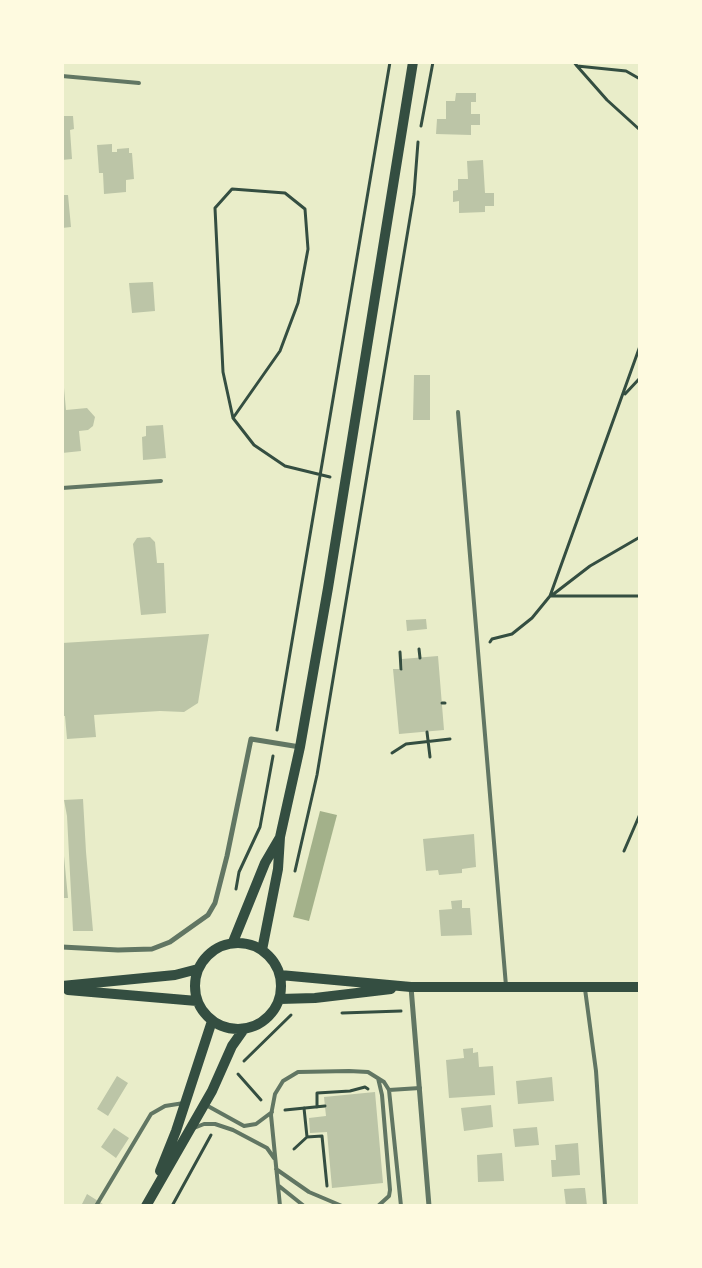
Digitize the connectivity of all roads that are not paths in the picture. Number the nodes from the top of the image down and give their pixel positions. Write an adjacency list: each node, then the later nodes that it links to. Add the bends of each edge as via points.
1 (413, 62): 7 (main road)
2 (62, 76): 3 (lane)
3 (139, 83)
4 (458, 412): 14 (lane)
5 (161, 481): 6 (lane)
6 (62, 488)
7 (300, 747): 8 (main road); 10 (street, via 251,739 227,856 215,903 208,915 170,942 152,948 118,950)
8 (280, 837): 9 (main road, via 265,863); 11 (main road, via 278,869)
9 (233, 942): 11 (main road, via 248,942); 12 (main road, via 206,956)
10 (62, 946)
11 (262, 950): 13 (main road, via 276,964)
12 (198, 969): 15 (main road); 20 (main road, via 194,985)
13 (280, 975): 16 (main road); 19 (main road)
14 (506, 986): 16 (main road); 17 (main road)
15 (62, 987): 20 (main road)
16 (412, 987): 19 (main road); 24 (street)
17 (585, 987): 18 (main road); 41 (lane, via 596,1071)
18 (640, 987)
19 (280, 999): 22 (main road, via 266,1019)
20 (197, 1001): 21 (main road)
21 (212, 1021): 22 (main road, via 227,1028); 26 (main road)
22 (244, 1029): 27 (main road, via 232,1046)
23 (378, 1078): 25 (lane); 28 (lane, via 368,1072 298,1072 283,1081 275,1094); 38 (lane, via 390,1190 389,1196)
24 (420, 1088): 25 (lane); 40 (street)
25 (389, 1090): 39 (lane)
26 (186, 1102): 33 (main road); 34 (lane, via 165,1106 151,1114)
27 (205, 1104): 28 (lane, via 244,1126 256,1124); 29 (main road)
28 (272, 1112): 30 (lane)
29 (190, 1130): 30 (lane, via 204,1124 215,1124 267,1148); 33 (main road)
30 (275, 1158): 31 (lane)
31 (276, 1169): 32 (lane); 37 (lane, via 309,1192)
32 (278, 1186): 35 (lane); 36 (lane)
33 (146, 1205)
34 (96, 1206)
35 (280, 1206)
36 (304, 1206)
37 (342, 1206)
38 (378, 1206)
39 (401, 1206)
40 (429, 1206)
41 (605, 1206)

